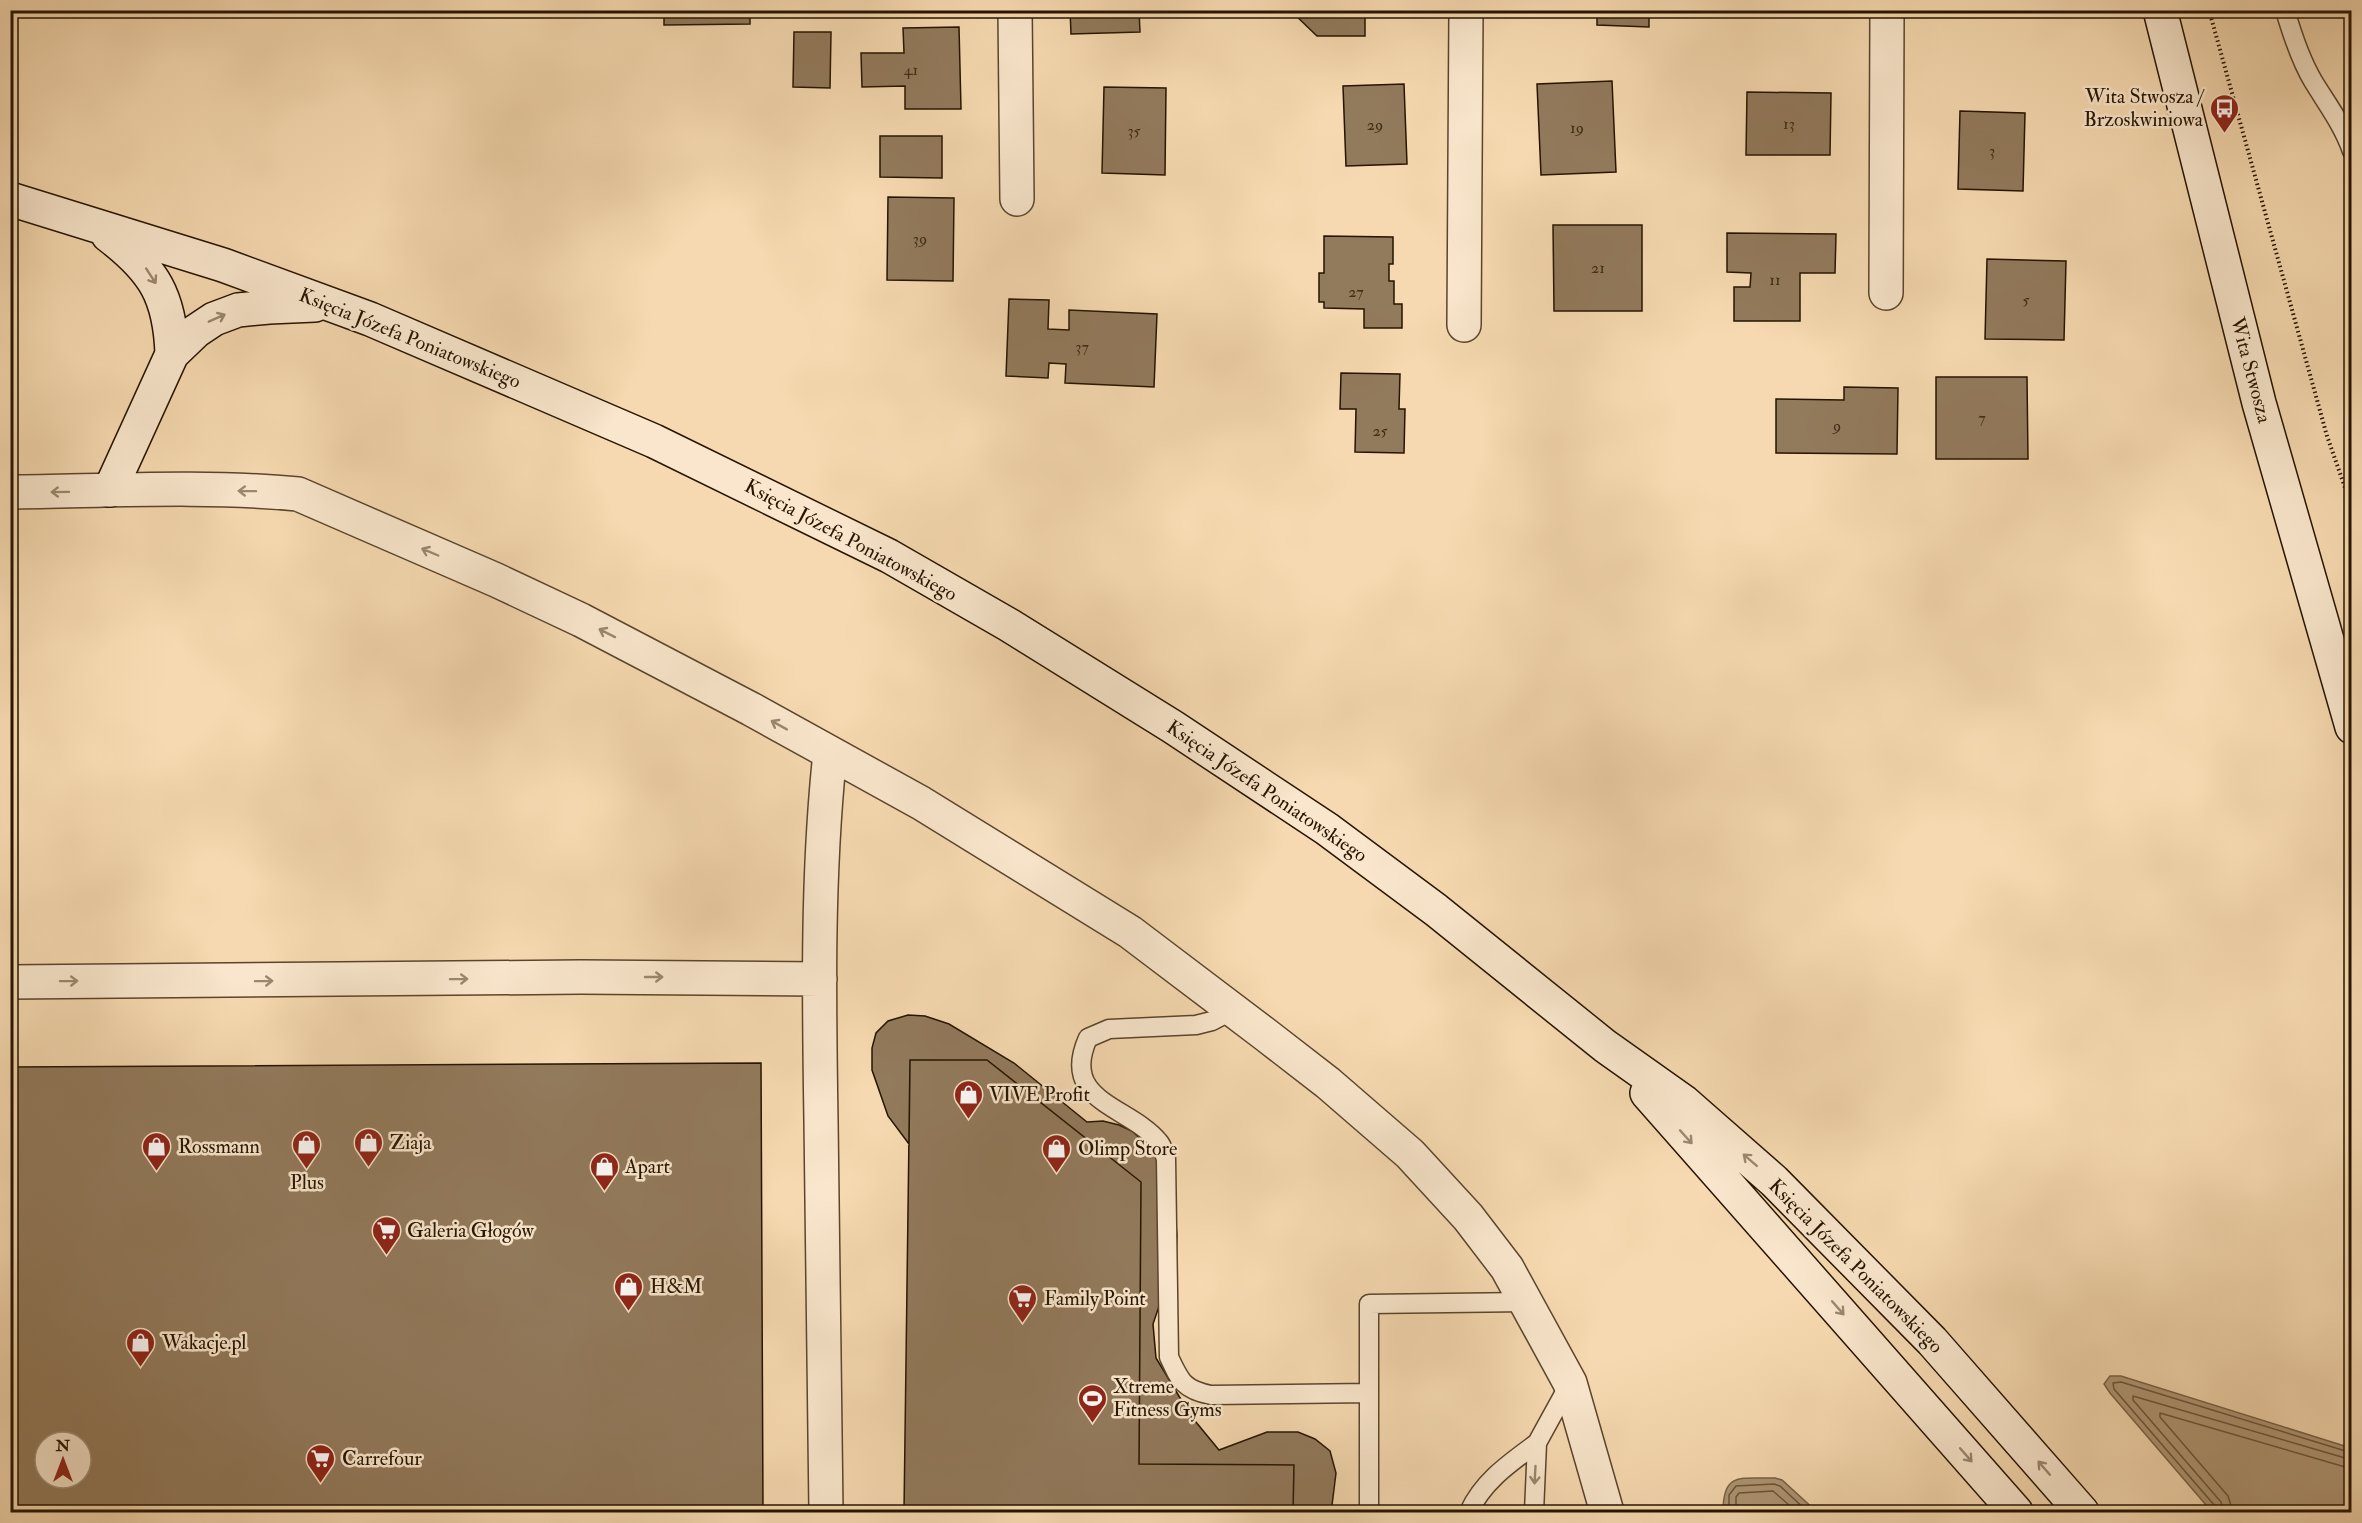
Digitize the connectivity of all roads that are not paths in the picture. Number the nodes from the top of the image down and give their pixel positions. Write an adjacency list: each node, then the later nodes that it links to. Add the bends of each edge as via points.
1 (1015, 10): 8 (street)
2 (1466, 10): 12 (street)
3 (1887, 10): 10 (street)
4 (2160, 10): 16 (street, Wita Stwosza, via 2259,403)
5 (2285, 10): 6 (lane, via 2312,80)
6 (2352, 151)
7 (10, 198): 9 (street, Księcia Józefa Poniatowskiego)
8 (1017, 199)
9 (93, 223): 11 (street, Księcia Józefa Poniatowskiego); 13 (street, one-way to 13, via 144,265 155,283 171,328)
10 (1886, 293)
11 (330, 305): 13 (street, one-way to 11, via 196,331 238,310); 21 (street, Księcia Józefa Poniatowskiego, via 476,363 654,441 889,556 1009,625 1327,829 1436,910)
12 (1464, 324)
13 (172, 354): 14 (street)
14 (110, 490): 15 (street, one-way to 15); 17 (street, one-way to 14, via 581,620 298,494)
15 (10, 492)
16 (2352, 727)
17 (830, 753): 18 (street, via 825,798); 20 (street, via 921,803 1130,932)
18 (820, 979): 19 (street, one-way to 18); 26 (street)
19 (10, 982)
20 (1233, 1010): 22 (street, via 1328,1083 1410,1154 1476,1226); 24 (lane, via 1196,1024 1109,1029 1088,1038 1081,1053 1082,1073 1091,1092 1160,1143 1166,1159 1169,1357 1179,1379 1194,1392)
21 (1605, 1046): 31 (street, Księcia Józefa Poniatowskiego, one-way to 31); 32 (street, Księcia Józefa Poniatowskiego, one-way to 21, via 1932,1341 1774,1181 1684,1102)
22 (1527, 1302): 23 (street); 24 (lane, via 1370,1304)
23 (1570, 1383): 25 (lane); 30 (street)
24 (1370, 1393): 27 (lane)
25 (1537, 1443): 28 (lane, via 1495,1474); 29 (lane, one-way to 29)
26 (826, 1512)
27 (1369, 1512)
28 (1468, 1512)
29 (1534, 1512)
30 (1607, 1512)
31 (2016, 1512)
32 (2082, 1512)

